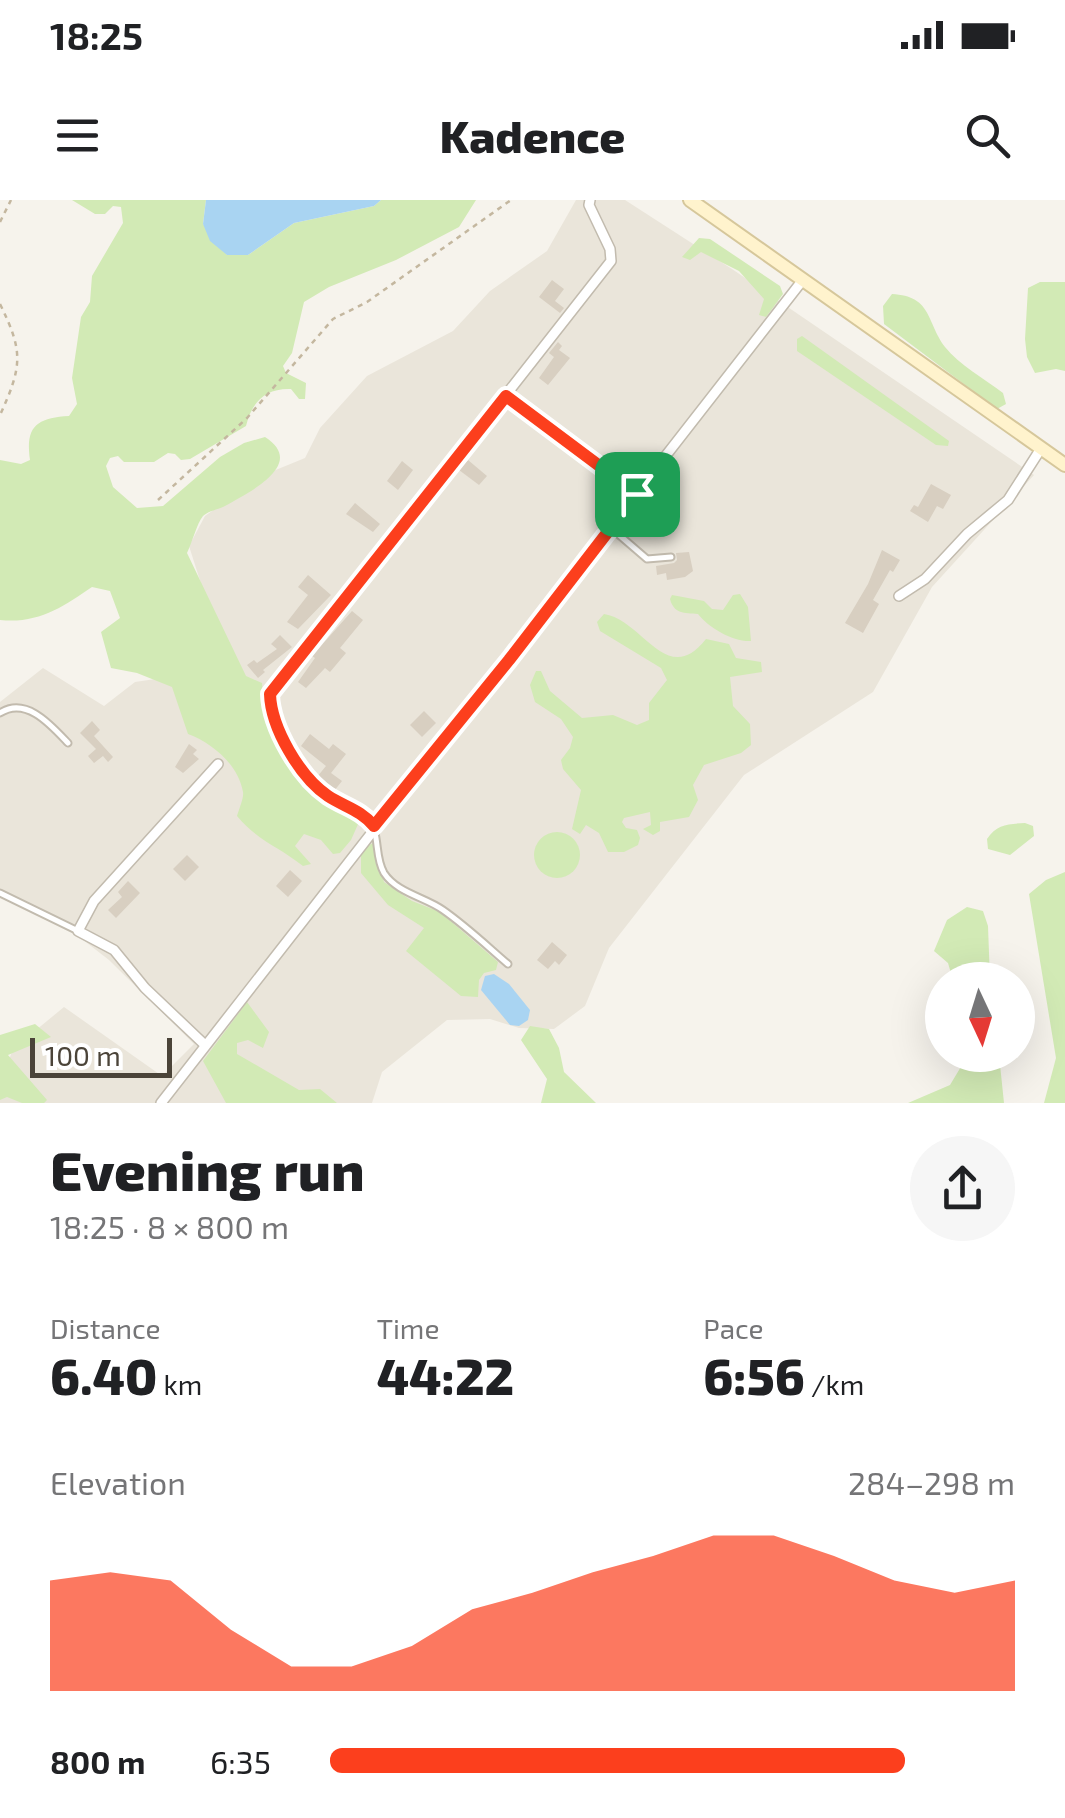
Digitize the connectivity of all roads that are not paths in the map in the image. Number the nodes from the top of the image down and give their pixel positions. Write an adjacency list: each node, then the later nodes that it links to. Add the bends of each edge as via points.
1 (590, 200): 4 (street, via 611,261)
2 (690, 200): 3 (main road)
3 (802, 281): 5 (main road); 7 (street)
4 (506, 396): 7 (lane); 11 (street)
5 (1040, 450): 6 (main road); 10 (street, via 1008,500 926,579)
6 (1065, 464)
7 (637, 494): 8 (street)
8 (611, 528): 9 (lane, via 647,559); 15 (street)
9 (671, 557)
10 (899, 596)
11 (270, 694): 15 (lane, via 299,770)
12 (0, 712): 13 (lane, via 28,708)
13 (68, 743)
14 (218, 764): 17 (street, via 94,901)
15 (374, 826): 18 (lane, via 386,876 440,907); 19 (street)
16 (0, 892): 17 (lane)
17 (78, 931): 19 (street, via 114,950)
18 (508, 964)
19 (205, 1044): 20 (street)
20 (161, 1103)

